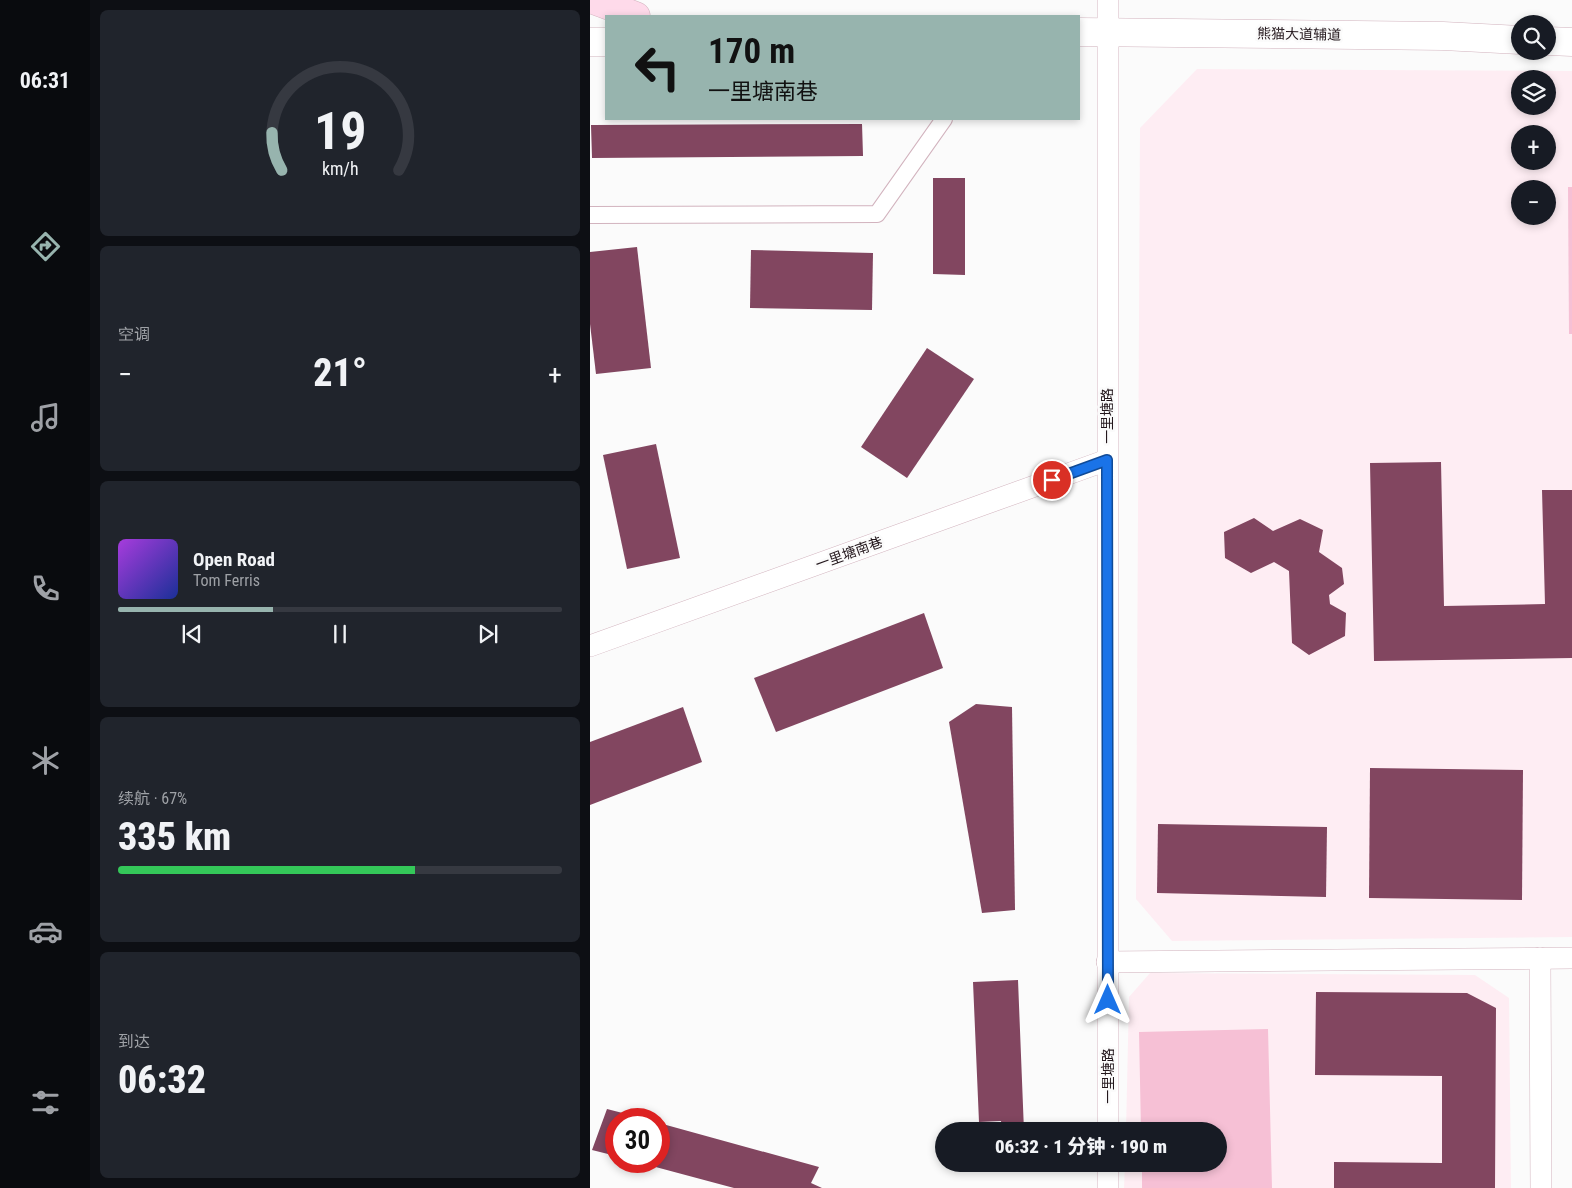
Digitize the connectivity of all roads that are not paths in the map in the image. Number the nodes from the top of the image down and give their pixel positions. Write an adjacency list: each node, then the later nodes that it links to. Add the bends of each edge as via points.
1 (593, 0): 3 (main road)
2 (1108, 0): 5 (street, 一里塘路)
3 (633, 15)
4 (1080, 32): 5 (street, 熊猫大道辅道)
5 (1107, 32): 6 (street, 熊猫大道辅道); 13 (street, 一里塘路)
6 (1511, 40)
7 (1556, 41): 10 (street)
8 (590, 42): 9 (street)
9 (605, 42)
10 (1572, 42)
11 (943, 120): 12 (street, via 877,214)
12 (590, 215)
13 (1107, 460): 14 (street, 一里塘南巷); 17 (street, 一里塘路)
14 (590, 646)
15 (1540, 958): 16 (street); 17 (street); 21 (street)
16 (1572, 958)
17 (1107, 962): 18 (street, 一里塘路)
18 (1108, 1122)
19 (1108, 1172): 20 (street)
20 (1108, 1188)
21 (1541, 1188)

